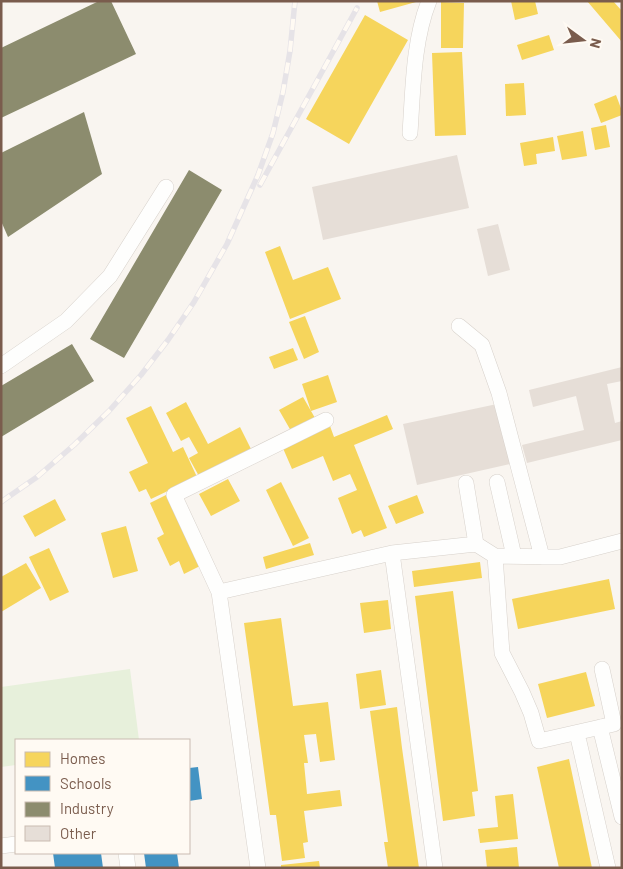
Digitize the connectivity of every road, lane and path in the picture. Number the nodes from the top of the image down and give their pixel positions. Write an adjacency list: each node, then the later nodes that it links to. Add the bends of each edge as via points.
1 (429, 1): 2 (street, via 416,57)
2 (410, 133)
3 (166, 187): 5 (street, via 110,276 66,321)
4 (459, 326): 14 (street, via 482,345 499,393)
5 (1, 366)
6 (326, 420): 15 (street, via 174,496)
7 (498, 482): 13 (street)
8 (466, 483): 10 (street)
9 (622, 541): 14 (street, via 560,557)
10 (476, 544): 11 (street); 12 (street)
11 (392, 553): 15 (street); 26 (street)
12 (495, 556): 13 (street); 19 (street, via 502,653 531,713 539,741)
13 (514, 556): 14 (street)
14 (542, 556)
15 (219, 592): 25 (street)
16 (602, 669): 17 (street)
17 (614, 691): 18 (street, via 614,724)
18 (600, 727): 19 (street); 20 (street)
19 (576, 733): 27 (street)
20 (622, 817)
21 (15, 844): 22 (street)
22 (1, 846)
23 (126, 854): 24 (street)
24 (128, 868)
25 (258, 868)
26 (435, 868)
27 (608, 868)

